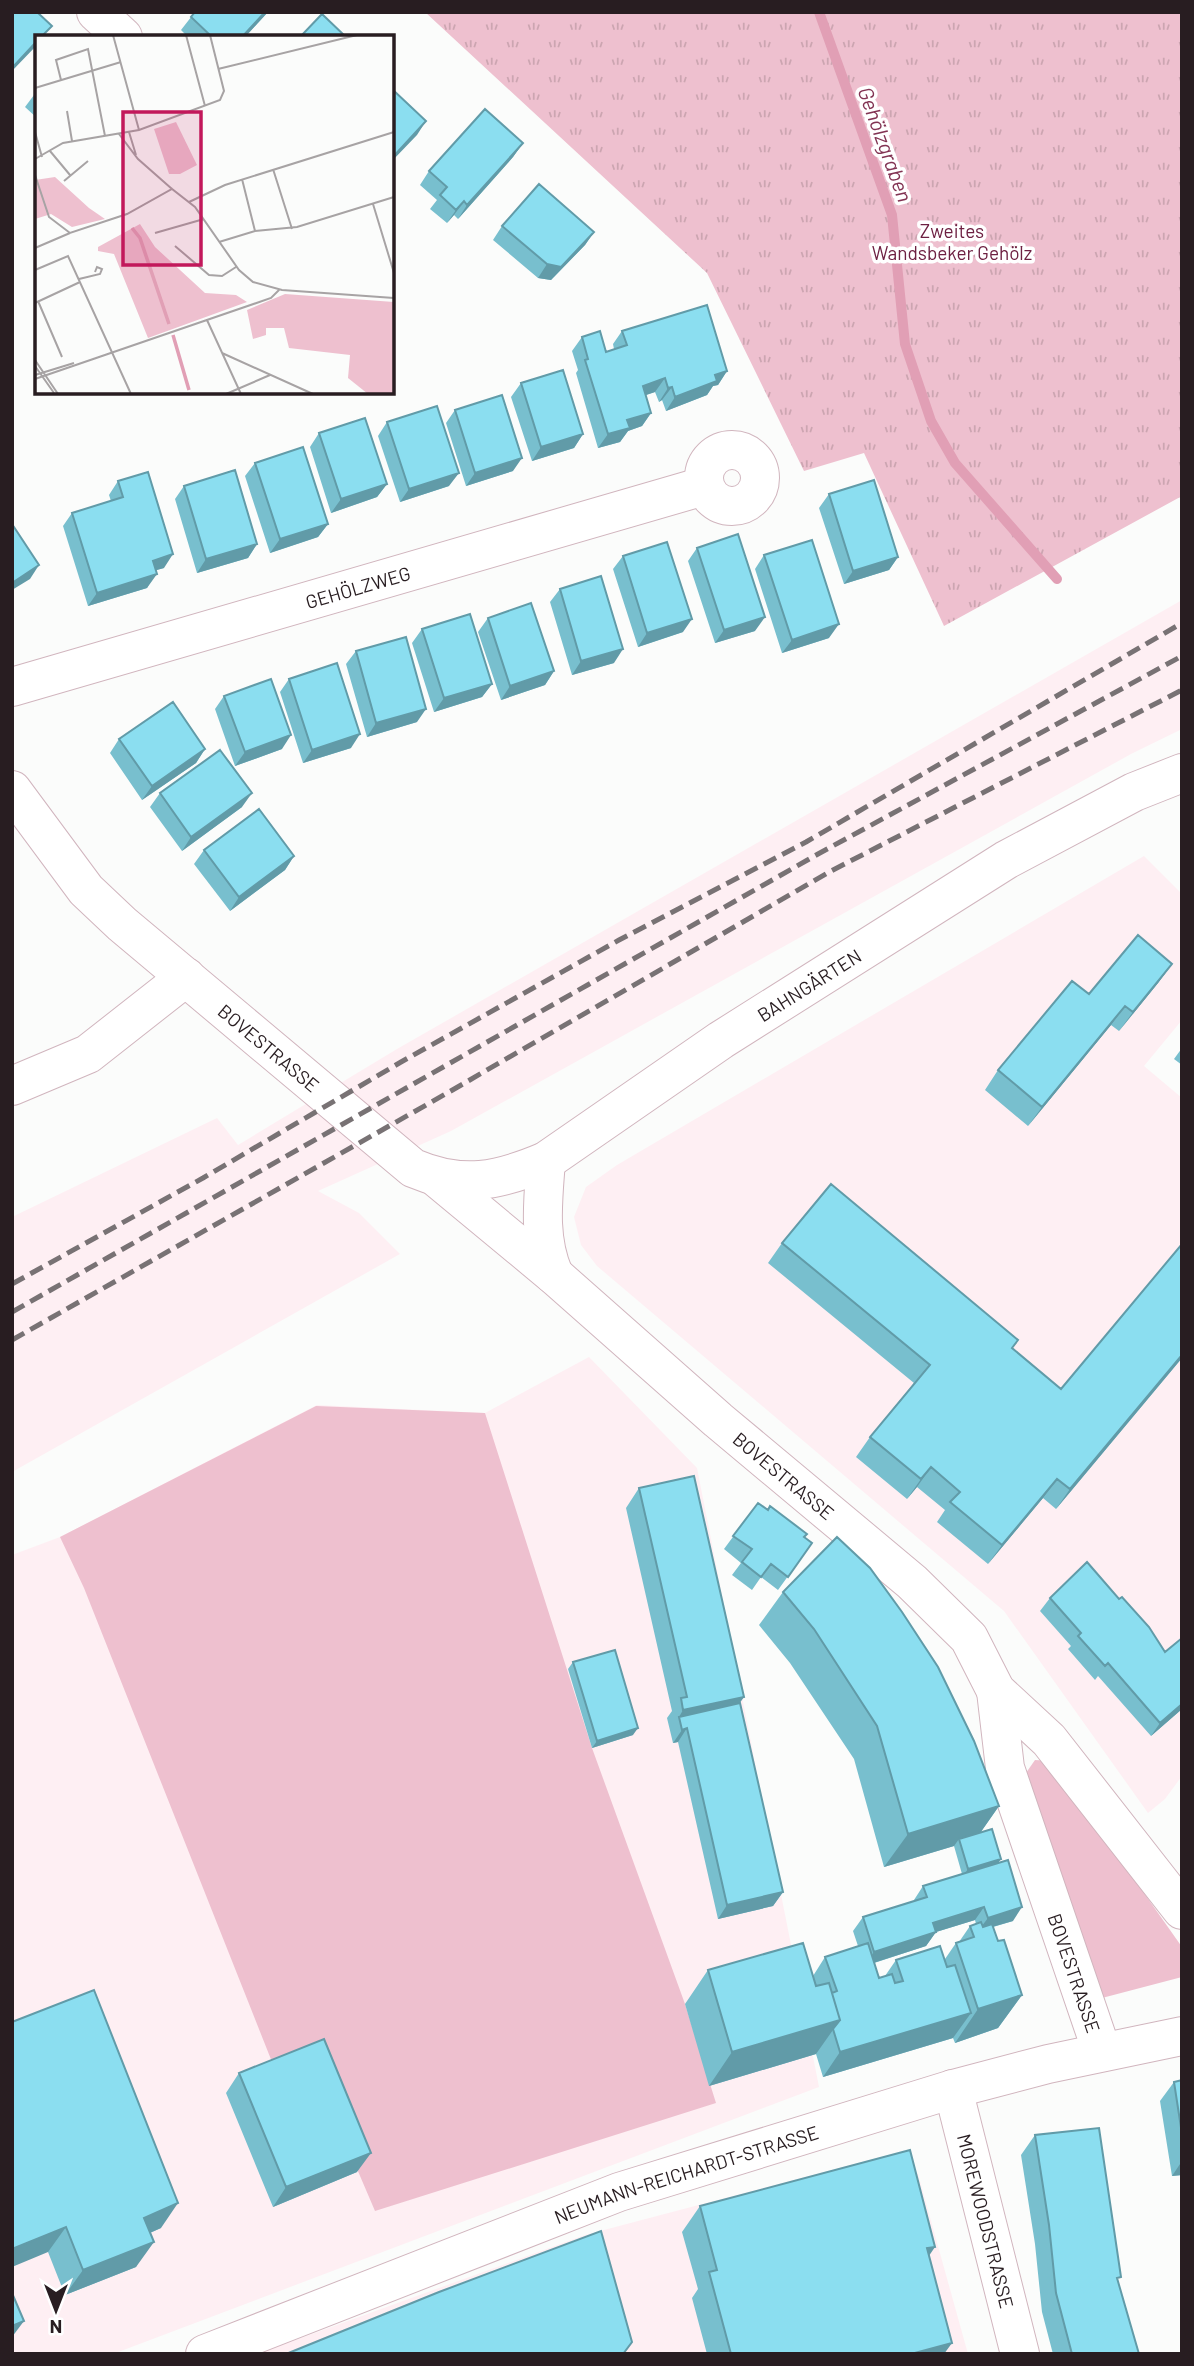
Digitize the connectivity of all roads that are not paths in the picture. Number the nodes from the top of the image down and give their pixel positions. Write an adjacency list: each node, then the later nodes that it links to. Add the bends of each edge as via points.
1 (96, 12): 2 (street)
2 (120, 35)
3 (704, 486): 4 (street, GEHÖLZWEG)
4 (12, 687)
5 (1182, 772): 9 (street, BAHNGÄRTEN, via 1134,792 1006,860 722,1040)
6 (12, 790): 7 (street, BOVESTRASSE, via 86,890)
7 (186, 976): 8 (street, via 88,1054); 10 (street, BOVESTRASSE, via 414,1168)
8 (12, 1086)
9 (546, 1161): 10 (street, BAHNGÄRTEN, via 500,1177); 11 (street, via 543,1243)
10 (437, 1178): 11 (street, BOVESTRASSE)
11 (554, 1275): 12 (street, BOVESTRASSE, via 912,1582 969,1638)
12 (996, 1691): 13 (street, BOVESTRASSE, via 1049,1740); 15 (street, BOVESTRASSE, via 1005,1768)
13 (1182, 1910)
14 (1182, 2036): 15 (street, NEUMANN-REICHARDT-STRASSE)
15 (1102, 2052): 16 (street, NEUMANN-REICHARDT-STRASSE)
16 (953, 2089): 17 (street, NEUMANN-REICHARDT-STRASSE, via 620,2192); 18 (street, MOREWOODSTRASSE)
17 (205, 2354)
18 (1020, 2354)

